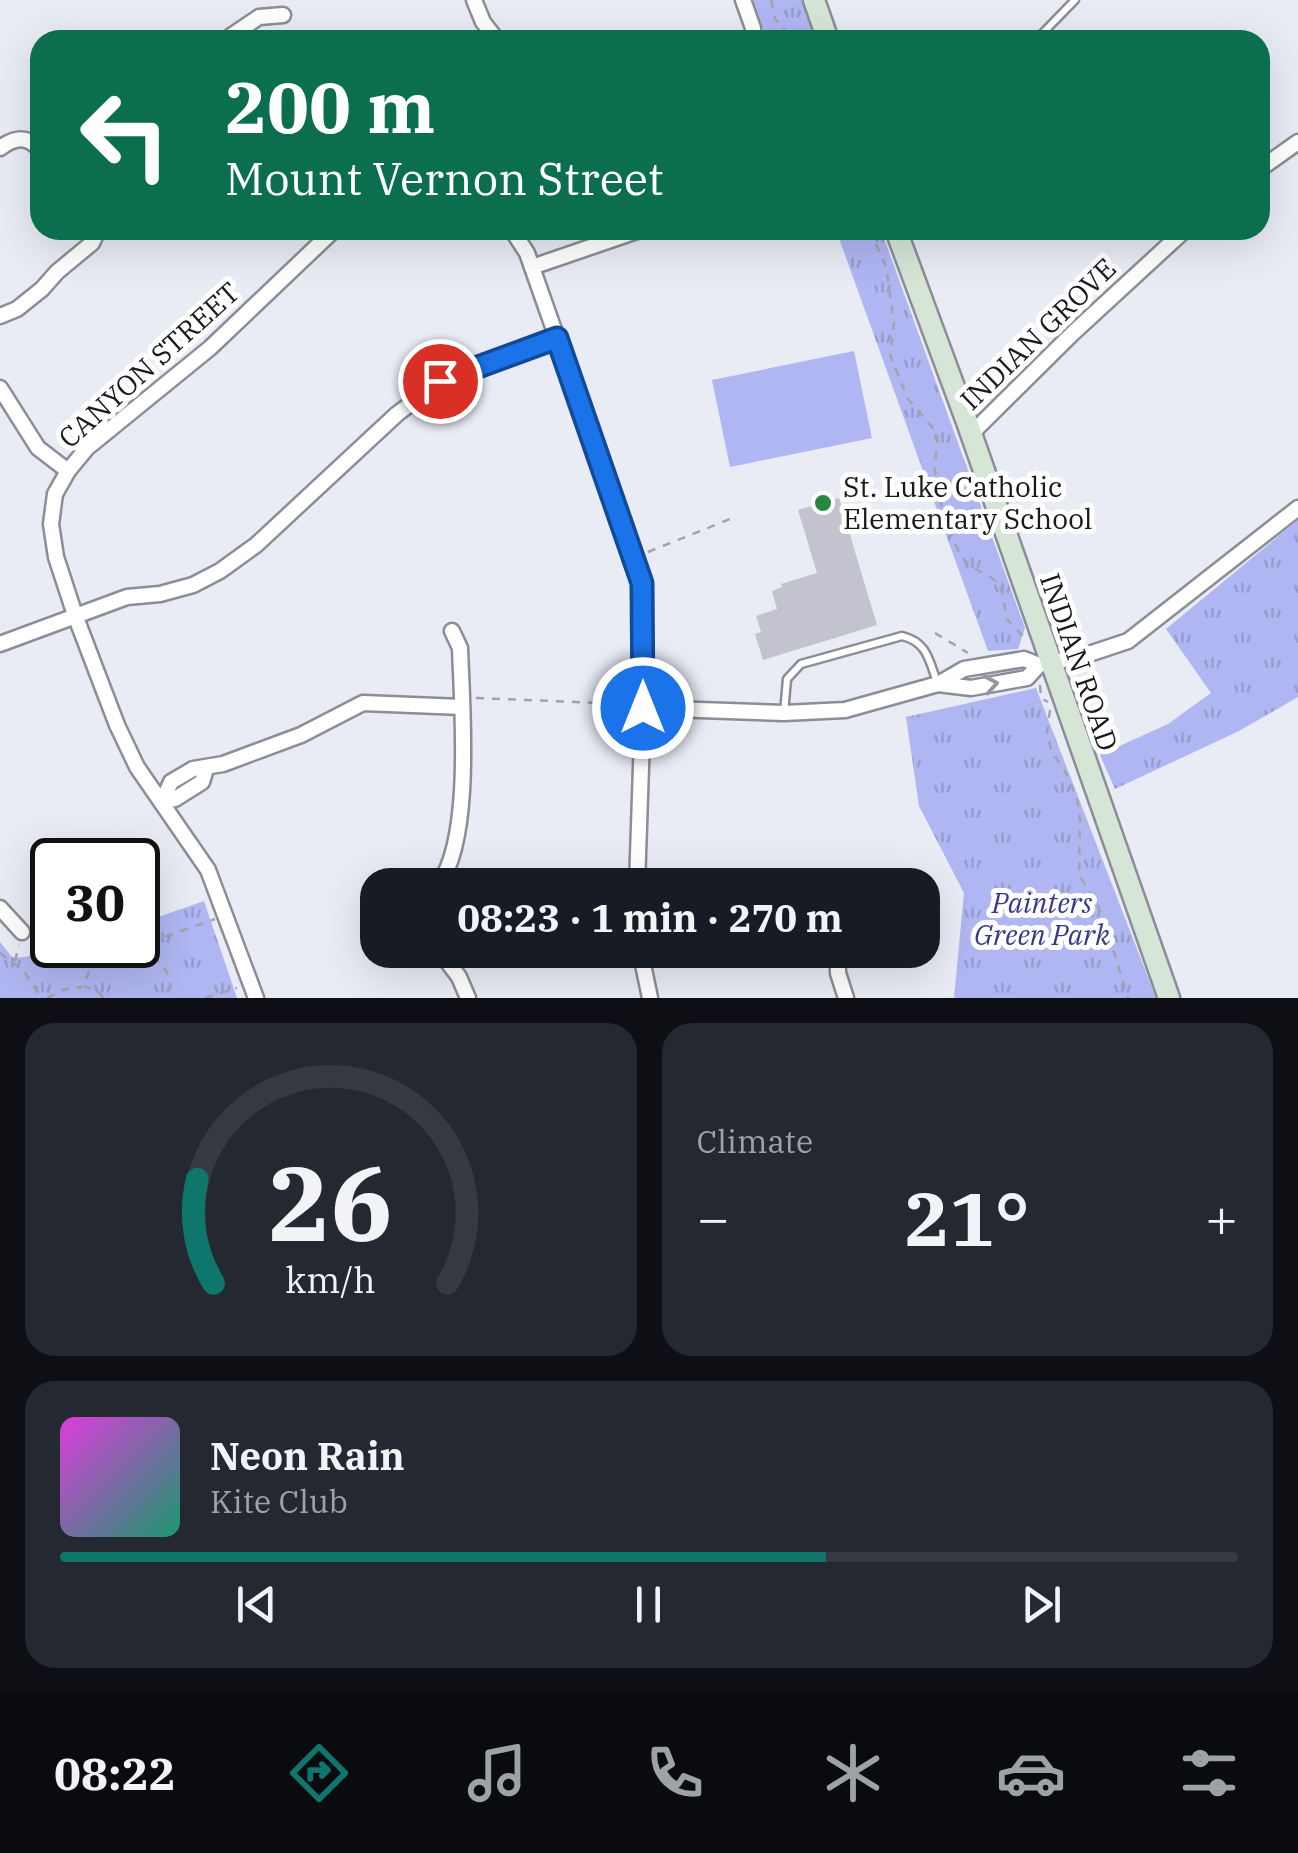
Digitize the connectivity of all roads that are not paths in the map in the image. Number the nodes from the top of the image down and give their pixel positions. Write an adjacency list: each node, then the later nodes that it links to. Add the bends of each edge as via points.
1 (474, 0): 7 (street)
2 (743, 0): 8 (street)
3 (814, 0): 9 (street)
4 (1075, 0): 10 (lane)
5 (283, 14): 6 (street, via 259,16)
6 (239, 30)
7 (489, 30)
8 (753, 30)
9 (824, 30)
10 (1046, 30)
11 (30, 140): 13 (street)
12 (1298, 142): 14 (street)
13 (0, 148)
14 (1270, 162)
15 (93, 240): 22 (street, via 42,289)
16 (319, 240): 26 (street, CANYON STREET, via 210,348)
17 (517, 240): 21 (street)
18 (608, 240): 21 (street)
19 (900, 240): 25 (street, INDIAN ROAD)
20 (1174, 240): 25 (street, INDIAN GROVE)
21 (532, 267): 23 (street)
22 (0, 316)
23 (557, 338): 28 (street, via 440,381 220,571 194,585); 34 (street, via 636,557)
24 (0, 388): 26 (street, via 38,448)
25 (971, 434): 31 (street, INDIAN ROAD)
26 (68, 470): 28 (street, CANYON STREET, via 54,494 50,524)
27 (1298, 508): 31 (street, via 1128,640)
28 (76, 615): 30 (street); 36 (street, CANYON STREET, via 117,725)
29 (452, 631): 33 (street, via 460,648)
30 (0, 644)
31 (1045, 664): 32 (street, via 1024,659 964,669); 48 (street, INDIAN ROAD)
32 (938, 684): 35 (street, via 845,710); 35 (lane, via 925,648 902,636 802,664 787,679)
33 (462, 707): 36 (street, via 364,703 301,735 206,769 202,782); 37 (street, via 457,840)
34 (643, 708): 35 (street); 38 (street)
35 (784, 712)
36 (162, 802): 44 (street, CANYON STREET, via 208,870)
37 (450, 868)
38 (637, 868)
39 (0, 908): 40 (street)
40 (22, 932)
41 (452, 968): 45 (street)
42 (644, 968): 46 (street)
43 (838, 968): 47 (street)
44 (253, 991)
45 (468, 998)
46 (650, 998)
47 (846, 998)
48 (1169, 998)

